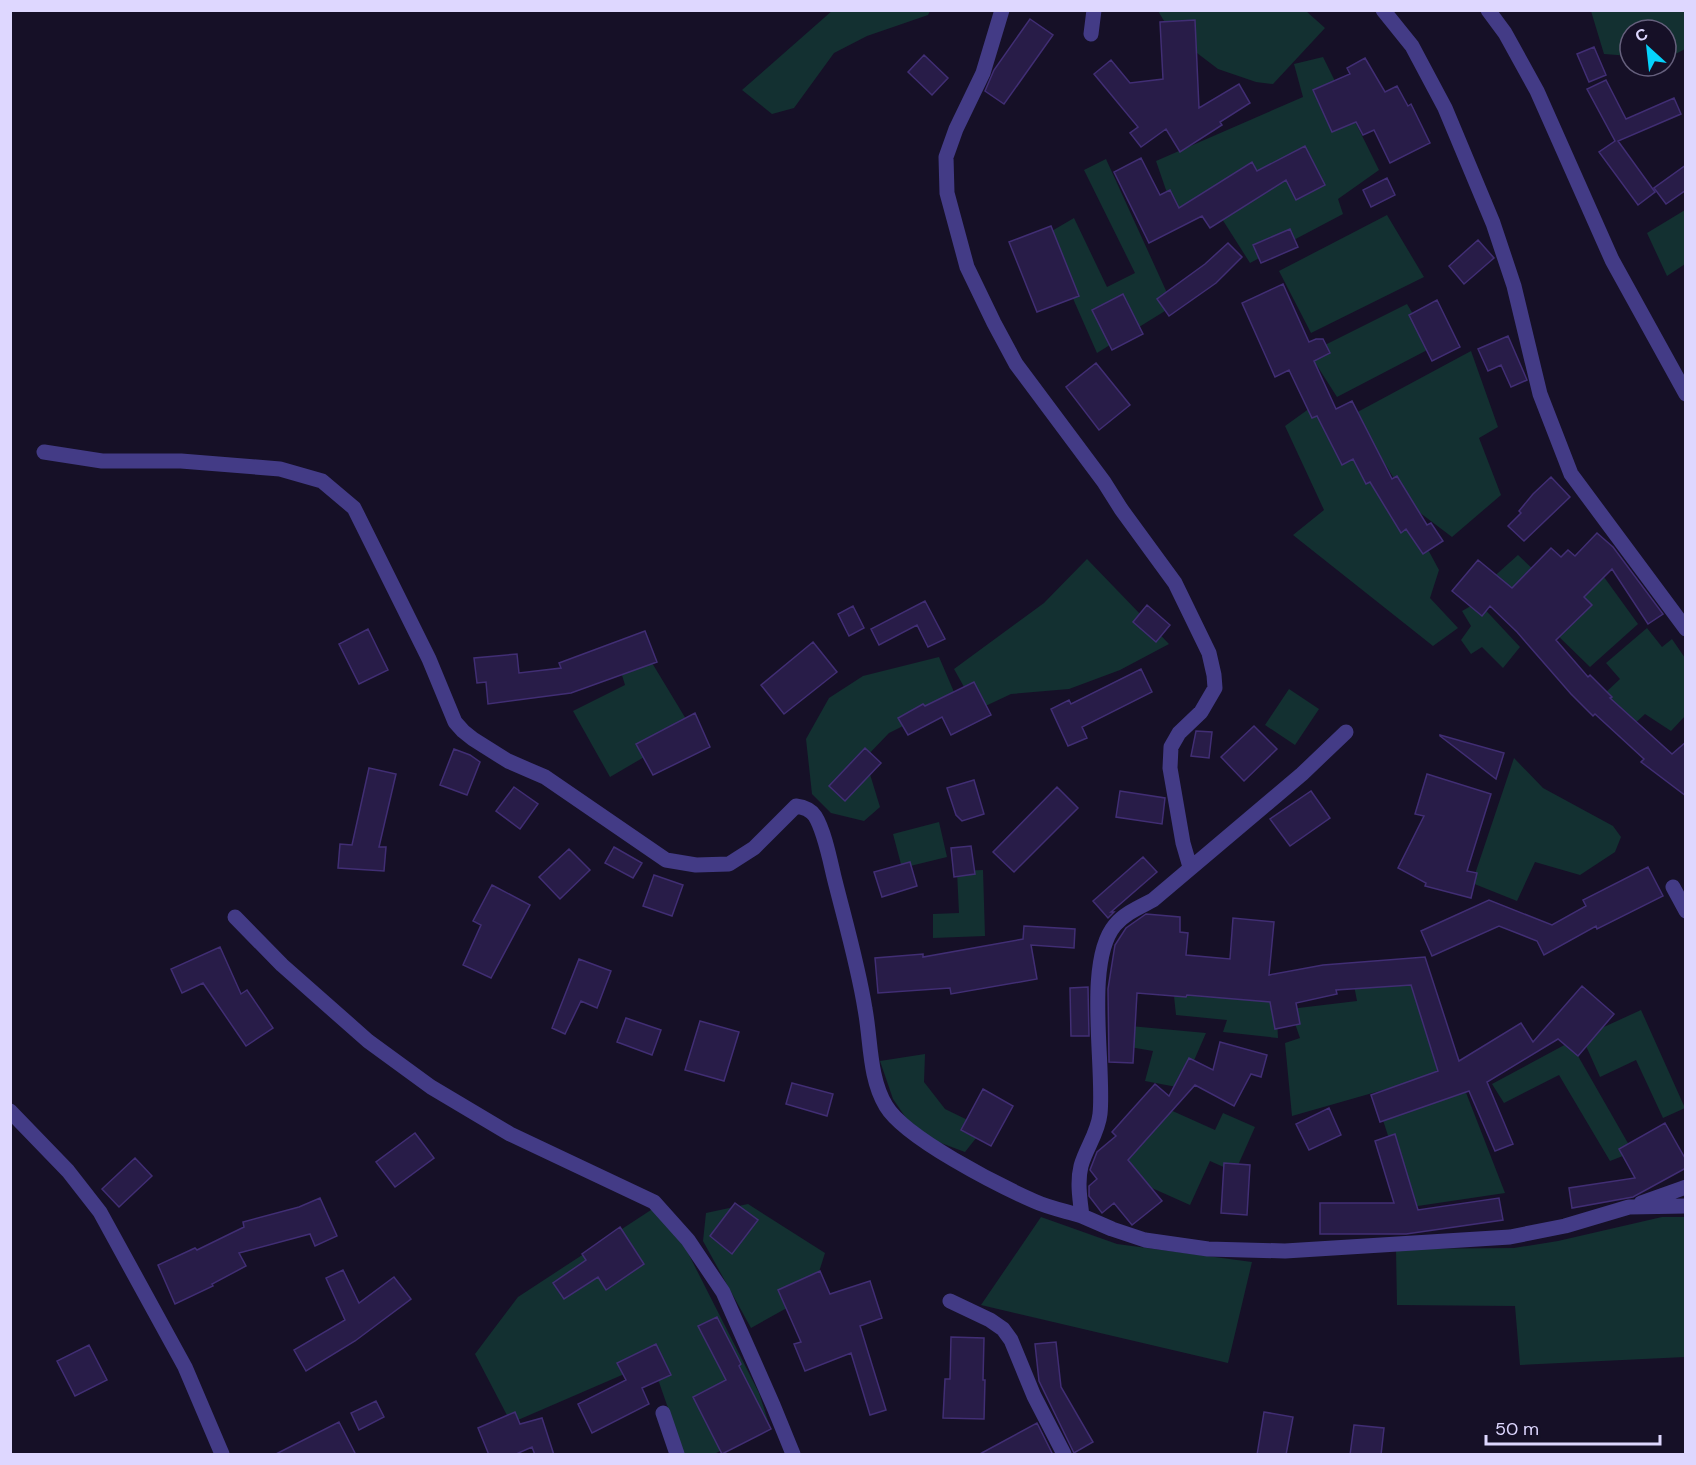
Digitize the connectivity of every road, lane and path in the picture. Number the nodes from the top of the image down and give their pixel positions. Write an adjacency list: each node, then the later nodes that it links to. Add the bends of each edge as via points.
1 (1002, 10): 10 (street, via 983,73 946,157 949,202 967,267 1016,364 1175,583 1209,654 1215,688 1201,712 1179,733 1171,747 1170,768)
2 (1094, 10): 5 (street)
3 (1383, 10): 8 (street, via 1412,46 1445,108 1493,223 1514,286 1539,394 1571,474)
4 (1488, 10): 6 (street, via 1537,91 1612,261)
5 (1091, 34)
6 (1686, 394)
7 (44, 452): 18 (street, via 102,461 181,461 280,470 322,480 354,508 429,659 455,722 463,731 508,760 545,777 666,860 696,865 729,864 754,848 796,806 805,807 815,816 830,862 866,1010 876,1083 887,1107 902,1126 989,1178 1036,1202)
8 (1686, 629)
9 (1346, 732): 10 (street)
10 (1191, 867): 18 (street, via 1153,900 1115,925 1102,957 1097,1011 1100,1115 1081,1166)
11 (1673, 887): 12 (street)
12 (1686, 911)
13 (235, 917): 23 (street, via 368,1041 431,1087 510,1134 654,1202 688,1240 723,1292)
14 (10, 1111): 21 (street, via 68,1171 100,1212 184,1367)
15 (1686, 1187): 17 (street)
16 (1686, 1206): 17 (street)
17 (1629, 1207): 18 (street, via 1510,1237 1285,1251 1208,1249 1145,1240)
18 (1082, 1216)
19 (950, 1301): 24 (street, via 1003,1329)
20 (663, 1413): 22 (street)
21 (222, 1455)
22 (677, 1455)
23 (793, 1455)
24 (1064, 1455)

